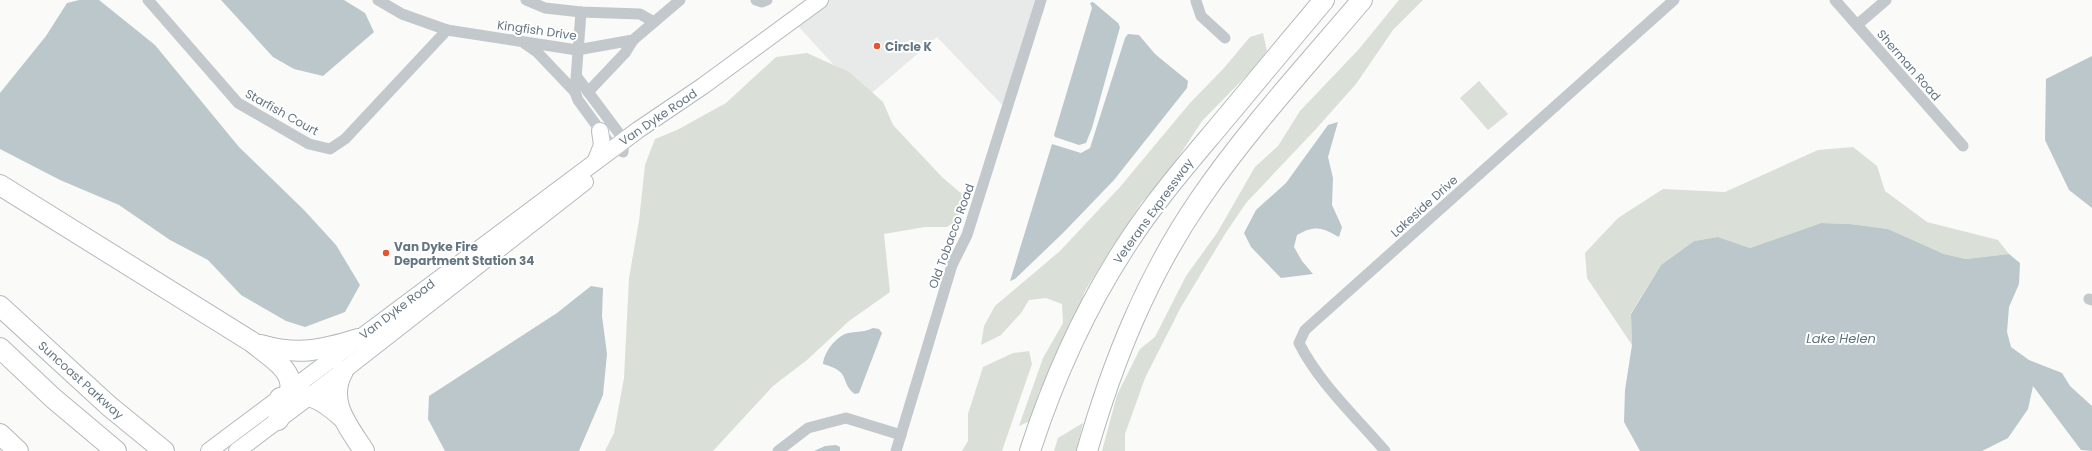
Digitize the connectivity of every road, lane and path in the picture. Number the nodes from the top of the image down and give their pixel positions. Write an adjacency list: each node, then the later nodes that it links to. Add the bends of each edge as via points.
1 (148, 0): 18 (street, Starfish Court, via 238,103 309,144 330,149 345,139)
2 (378, 0): 18 (street, Kingfish Drive, via 402,14)
3 (526, 0): 15 (street, via 545,8)
4 (680, 0): 16 (street)
5 (756, 0): 6 (street)
6 (767, 0)
7 (820, 0): 27 (main road, Van Dyke Road)
8 (1041, 0): 40 (street, Old Tobacco Road, via 967,235 952,265)
9 (1193, 0): 19 (street, via 1201,16)
10 (1324, 0): 49 (highway, Veterans Expressway, via 1178,175 1129,240 1102,284 1076,336 1049,396)
11 (1362, 0): 50 (highway, via 1244,140 1181,229 1128,329 1108,382)
12 (1674, 0): 51 (street, Lakeside Drive, via 1305,330 1299,342 1305,356 1320,377)
13 (1835, 0): 17 (street, Sherman Road)
14 (1886, 0): 17 (street)
15 (581, 12): 16 (street, via 640,14); 22 (street)
16 (654, 22): 20 (street)
17 (1857, 25): 28 (street, Sherman Road)
18 (447, 30): 21 (street, Kingfish Drive)
19 (1225, 38)
20 (633, 40): 22 (street, Kingfish Drive); 25 (street, via 625,53)
21 (522, 41): 22 (street, Kingfish Drive); 24 (street, via 537,52)
22 (577, 50): 23 (street)
23 (577, 78): 24 (street); 25 (street)
24 (575, 92): 26 (street)
25 (588, 92): 27 (street)
26 (600, 131): 27 (street); 29 (main road, via 602,145)
27 (620, 146): 29 (main road, Van Dyke Road); 35 (main road, Van Dyke Road)
28 (1963, 146)
29 (596, 160): 32 (main road, Van Dyke Road)
30 (0, 185): 33 (highway)
31 (0, 306): 43 (highway, Suncoast Parkway, via 103,401)
32 (358, 339): 33 (highway, via 321,350 295,352 277,350); 36 (main road, Van Dyke Road)
33 (252, 342): 36 (highway, via 288,374)
34 (0, 348): 42 (highway, via 53,398)
35 (343, 371): 36 (main road, Van Dyke Road); 37 (highway, via 336,392)
36 (293, 395): 37 (highway, via 326,402); 38 (highway); 44 (main road, Van Dyke Road)
37 (343, 419): 46 (highway)
38 (278, 420): 45 (main road)
39 (0, 434): 41 (highway)
40 (901, 435): 47 (street, via 846,418 808,428); 48 (street, Old Tobacco Road)
41 (18, 451)
42 (116, 451)
43 (164, 451)
44 (209, 451)
45 (238, 451)
46 (364, 451)
47 (778, 451)
48 (896, 451)
49 (1030, 451)
50 (1087, 451)
51 (1385, 451)

